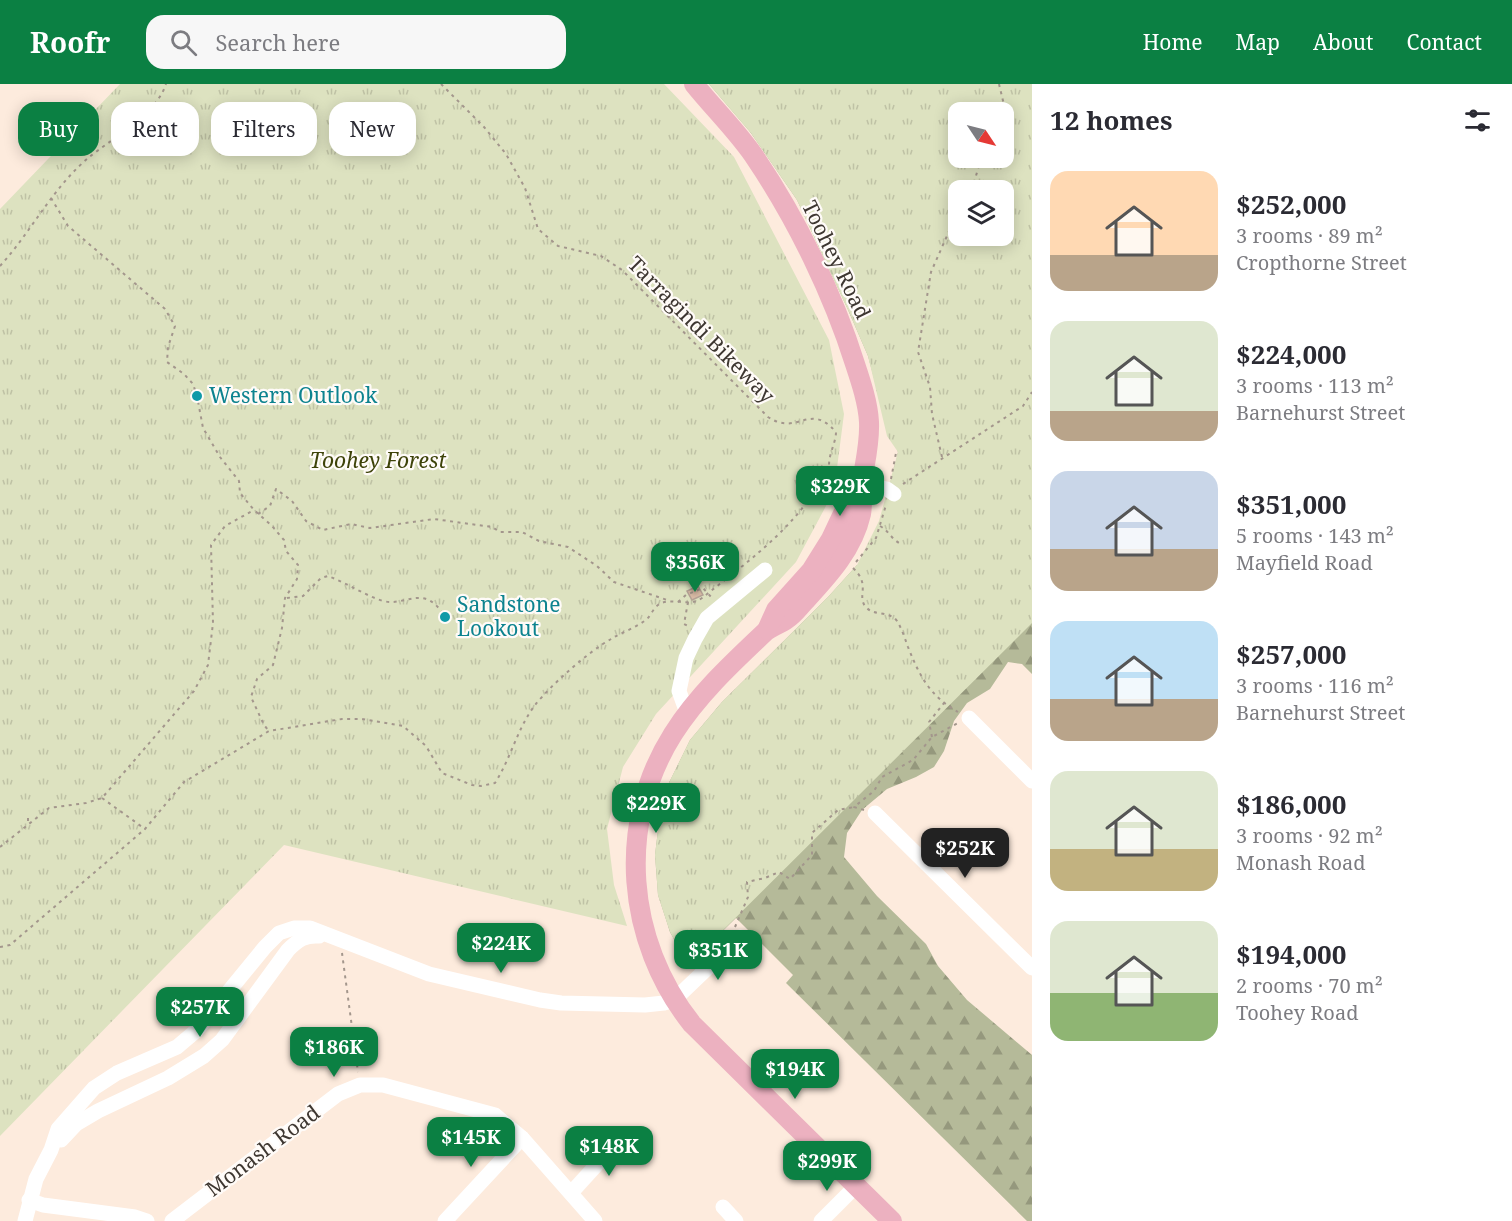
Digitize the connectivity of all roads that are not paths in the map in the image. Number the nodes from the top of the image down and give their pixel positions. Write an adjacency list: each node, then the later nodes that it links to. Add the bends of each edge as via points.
1 (694, 84): 3 (main road, Toohey Road, via 756,158 810,251 848,340 861,382 869,420 868,452 881,487 847,505 811,571 776,610 767,630)
2 (765, 570): 3 (street, via 707,618 695,639 686,658 679,691)
3 (687, 713): 10 (main road, Toohey Road, via 646,790 638,823 635,867 639,910 654,959)
4 (969, 718): 5 (street)
5 (1032, 781)
6 (875, 813): 9 (street)
7 (334, 937): 10 (street, via 429,974 540,1000 645,1005); 13 (street, via 311,935 299,940 222,1040 204,1056 76,1124); 13 (street, via 310,928 279,933 197,1030 177,1047 117,1073 94,1088 58,1129)
8 (738, 939): 10 (street)
9 (1032, 968)
10 (674, 1000): 14 (main road, Toohey Road, via 692,1024)
11 (522, 1138): 15 (street, Monash Road); 20 (street, Monash Road, via 495,1115 383,1085 360,1085 338,1094); 21 (street)
12 (621, 1138): 15 (street)
13 (51, 1150): 16 (street)
14 (856, 1186): 24 (street); 25 (main road, Toohey Road)
15 (571, 1193): 22 (street, Monash Road)
16 (29, 1200): 18 (street); 19 (street)
17 (723, 1207): 23 (street)
18 (25, 1221)
19 (147, 1221)
20 (172, 1221)
21 (445, 1221)
22 (595, 1221)
23 (736, 1221)
24 (821, 1221)
25 (892, 1221)

